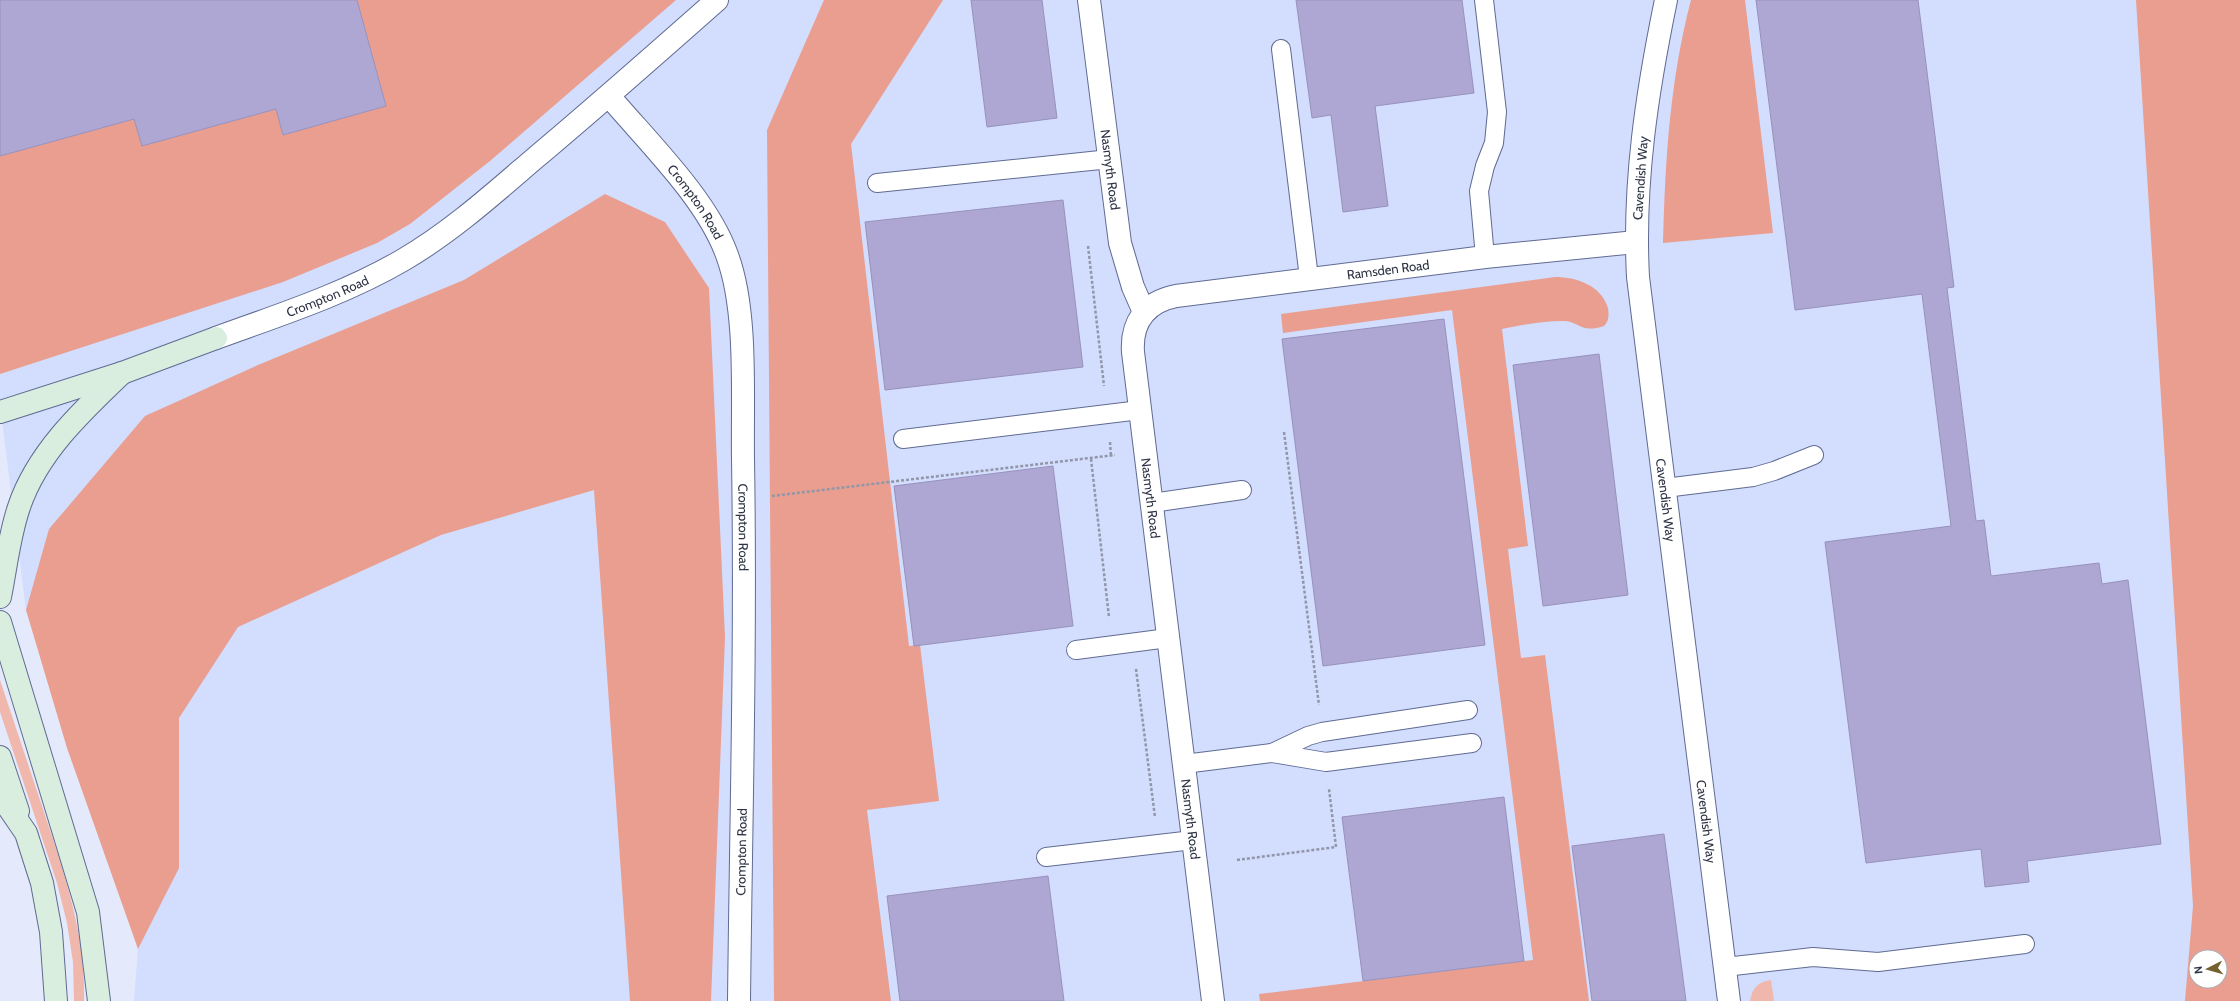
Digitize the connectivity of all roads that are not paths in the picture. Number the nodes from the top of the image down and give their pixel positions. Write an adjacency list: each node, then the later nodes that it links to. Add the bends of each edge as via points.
1 (717, 0): 6 (street, Crompton Road)
2 (1089, 0): 7 (street, Nasmyth Road)
3 (1484, 0): 10 (lane, via 1497,112 1494,143 1479,191)
4 (1666, 0): 9 (street, Cavendish Way, via 1650,75 1638,170)
5 (1281, 49): 11 (lane)
6 (608, 96): 13 (street, Crompton Road, via 478,207 404,260 318,301); 39 (street, Crompton Road, via 702,208 719,237 734,276 741,339 744,498)
7 (1110, 159): 8 (lane); 12 (street, Nasmyth Road, via 1120,243 1133,287)
8 (877, 183)
9 (1636, 242): 10 (street, Ramsden Road); 19 (street, Cavendish Way, via 1642,318)
10 (1485, 257): 11 (street, Ramsden Road)
11 (1309, 278): 12 (street, Ramsden Road, via 1168,298 1153,304)
12 (1144, 312): 15 (street, Nasmyth Road, via 1136,325 1132,340)
13 (216, 338): 14 (main road, Crompton Road)
14 (122, 374): 16 (main road, Crompton Road); 22 (main road, via 84,409 53,446 32,479 19,506)
15 (1140, 410): 17 (lane); 21 (street, Nasmyth Road)
16 (0, 412)
17 (903, 439)
18 (1814, 455): 19 (lane, via 1753,477)
19 (1665, 488): 36 (street, Cavendish Way)
20 (1242, 490): 21 (lane)
21 (1152, 502): 24 (street, Nasmyth Road)
22 (0, 596)
23 (0, 622): 38 (main road, via 88,912)
24 (1168, 638): 25 (lane); 30 (street, Nasmyth Road)
25 (1076, 650)
26 (1468, 710): 28 (lane, via 1322,732)
27 (1472, 743): 28 (lane, via 1326,762)
28 (1272, 753): 30 (lane)
29 (0, 757): 32 (main road)
30 (1184, 764): 33 (street, Nasmyth Road)
31 (0, 795): 32 (main road)
32 (26, 833): 37 (main road, via 42,883 52,932)
33 (1193, 840): 34 (lane); 40 (street, Nasmyth Road)
34 (1046, 857)
35 (2024, 944): 36 (lane, via 1878,962 1813,957)
36 (1724, 968): 41 (street, Cavendish Way)
37 (56, 1001)
38 (99, 1001)
39 (739, 1001)
40 (1213, 1001)
41 (1728, 1001)

